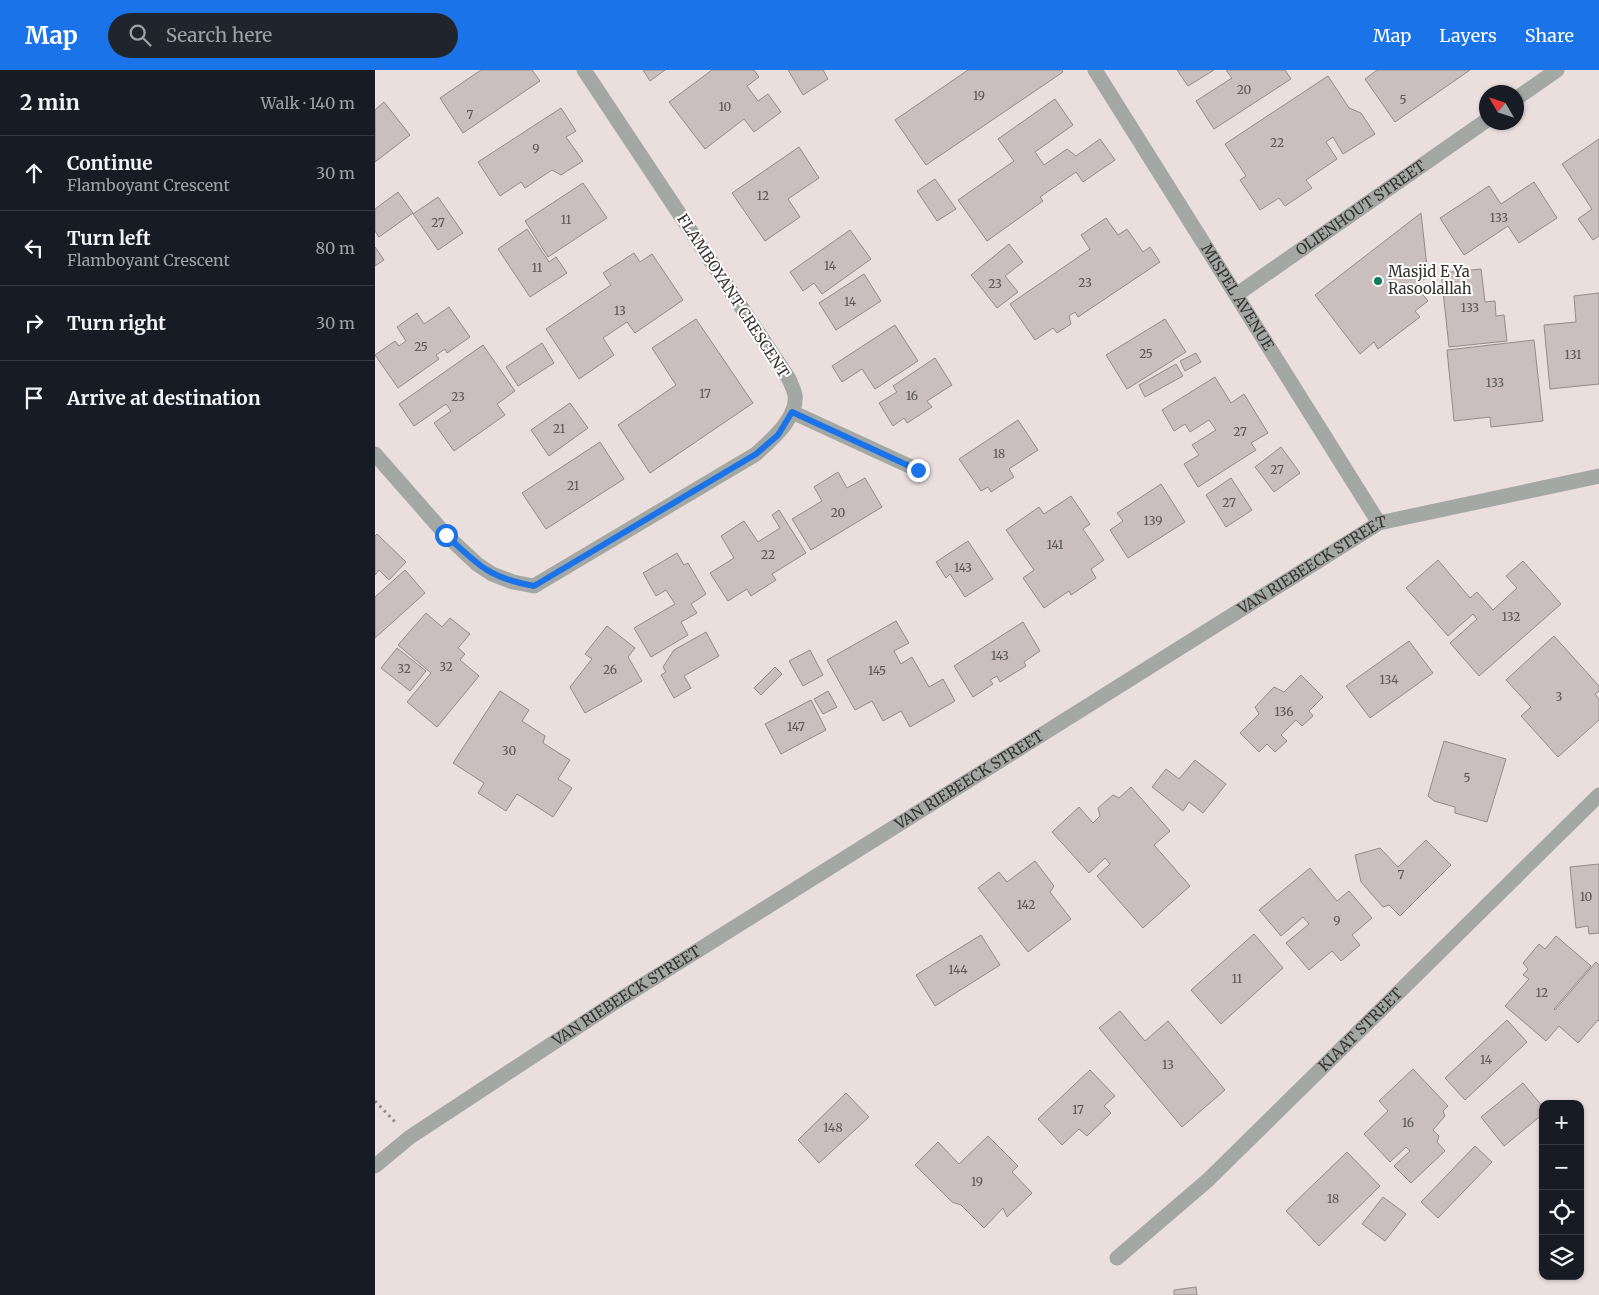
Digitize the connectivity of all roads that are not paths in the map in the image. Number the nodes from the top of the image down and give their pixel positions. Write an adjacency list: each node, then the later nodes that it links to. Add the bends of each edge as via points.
1 (584, 70): 7 (street, FLAMBOYANT CRESCENT, via 789,380 795,396)
2 (1095, 70): 6 (street, MISPEL AVENUE)
3 (1557, 70): 4 (street)
4 (1524, 93)
5 (1479, 126): 6 (street, OLIENHOUT STREET)
6 (1237, 295): 11 (street, MISPEL AVENUE)
7 (792, 412): 8 (street, via 778,435 756,454 534,586 492,574 477,564 446,535); 9 (street)
8 (375, 454)
9 (918, 470)
10 (1599, 476): 11 (street, VAN RIEBEECK STREET)
11 (1379, 523): 13 (street, VAN RIEBEECK STREET, via 622,998 411,1137)
12 (1599, 795): 14 (street, KIAAT STREET, via 1208,1180)
13 (375, 1166)
14 (1117, 1258)

